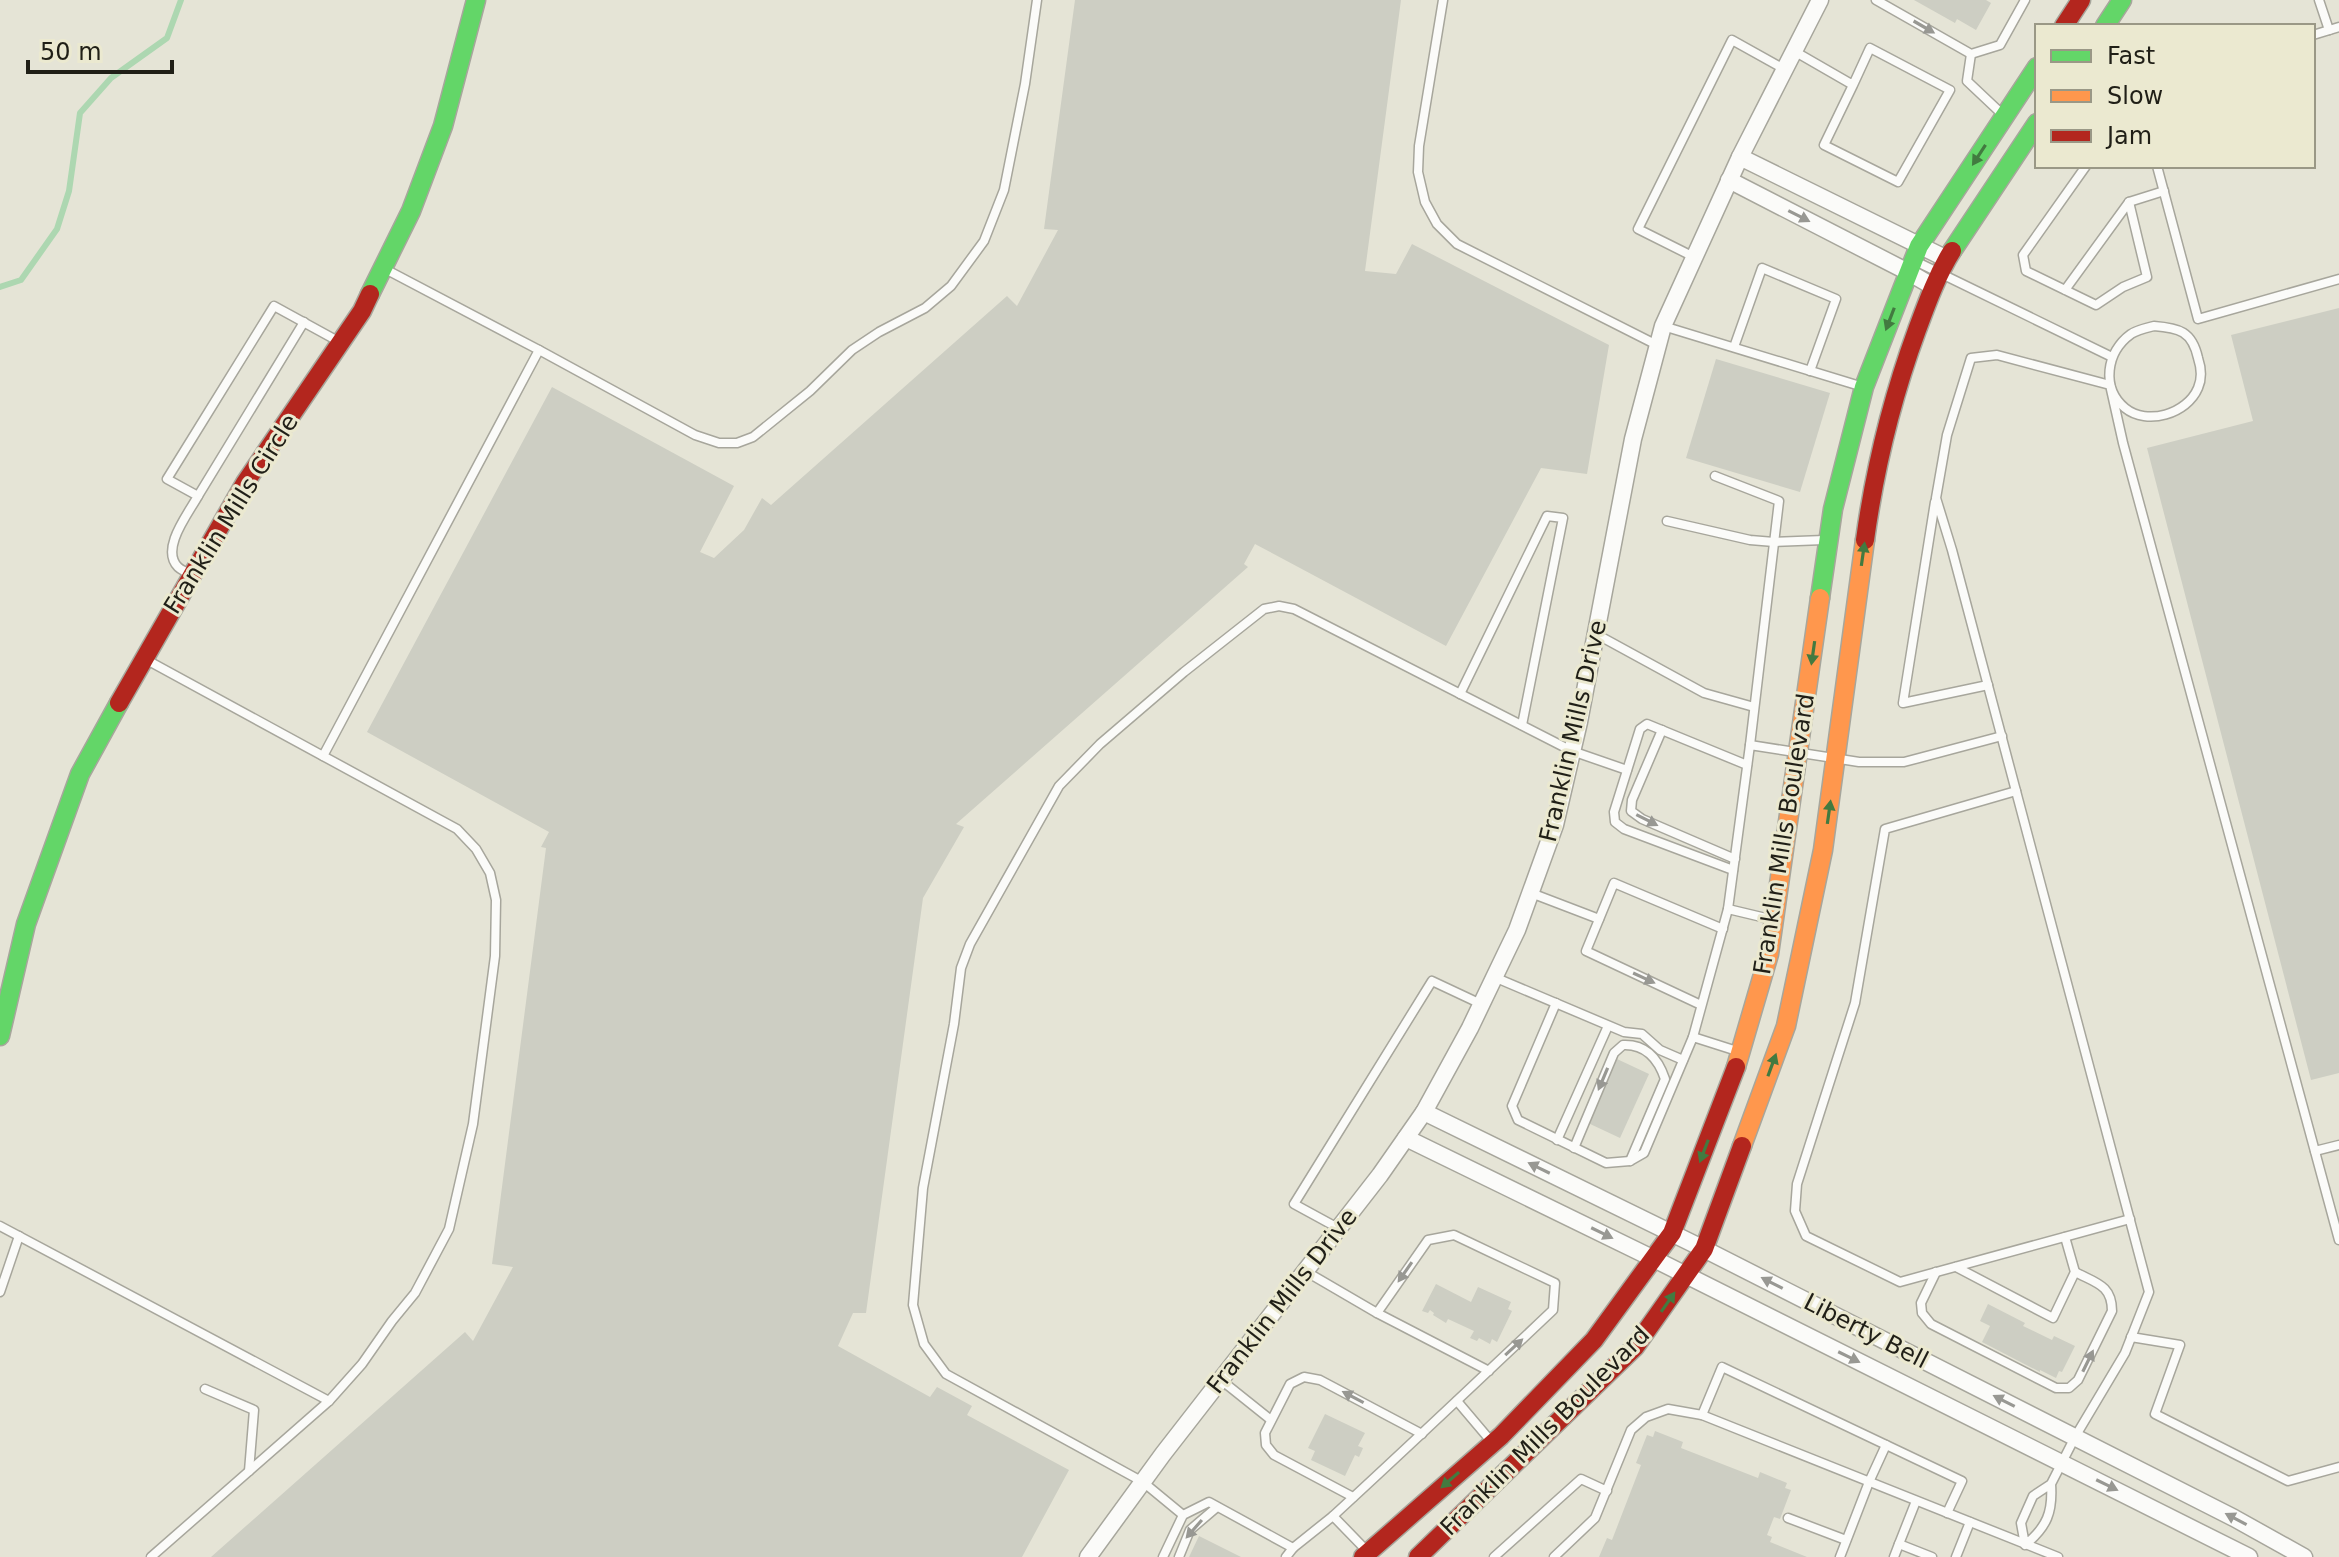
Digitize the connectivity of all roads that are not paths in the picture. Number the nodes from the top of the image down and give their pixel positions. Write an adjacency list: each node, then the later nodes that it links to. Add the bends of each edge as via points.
1 (476, 0): 30 (street, Franklin Mills Circle, via 443,126)
2 (1037, 0): 41 (lane, via 1004,190 984,241 951,286 925,308 852,350 753,437 719,443 695,435)
3 (1443, 0): 39 (lane, via 1418,172 1437,224 1457,244)
4 (1820, 0): 13 (street, Franklin Mills Drive)
5 (1876, 0): 14 (lane, one-way to 14)
6 (2025, 0): 14 (lane, via 2000,45)
7 (2081, 0): 10 (street)
8 (2319, 0): 12 (lane)
9 (2116, 2): 11 (street)
10 (2065, 24)
11 (2106, 24)
12 (2334, 29)
13 (1794, 51): 15 (street, Franklin Mills Drive); 18 (lane)
14 (1971, 54): 17 (lane)
15 (1785, 69): 22 (street, Franklin Mills Drive); 28 (lane, via 1732,40 1638,229)
16 (2035, 70): 20 (street, Franklin Mills Boulevard)
17 (1967, 81): 19 (lane); 20 (lane)
18 (1853, 85): 19 (lane, via 1870,48); 19 (lane, via 1824,145 1898,182)
19 (1950, 90)
20 (2004, 116): 29 (street, Franklin Mills Boulevard, one-way to 29)
21 (2035, 126): 31 (street, Franklin Mills Boulevard)
22 (1740, 157): 25 (street, Franklin Mills Drive); 29 (street)
23 (2085, 168): 33 (lane, via 2023,255 2026,271)
24 (2158, 168): 26 (lane)
25 (1729, 180): 28 (street, Franklin Mills Drive); 29 (street, one-way to 29)
26 (2164, 191): 27 (lane); 34 (lane)
27 (2129, 202): 33 (lane); 33 (lane, via 2147,277 2096,305)
28 (1694, 257): 36 (street, Franklin Mills Drive)
29 (1913, 259): 31 (street); 31 (street); 45 (street, Franklin Mills Boulevard, one-way to 45)
30 (383, 268): 38 (street, Franklin Mills Circle); 41 (lane)
31 (1940, 273): 42 (lane); 65 (street, Franklin Mills Boulevard, one-way to 31, via 1883,437 1901,373)
32 (2339, 279): 34 (lane)
33 (2065, 290)
34 (2198, 319): 37 (lane)
35 (304, 322): 38 (lane); 47 (lane); 47 (lane, via 274,306 167,479)
36 (1663, 326): 39 (street, Franklin Mills Drive); 40 (lane)
37 (2188, 335): 42 (lane, via 2174,327 2132,332); 44 (lane, via 2201,366 2199,385 2177,410 2137,416 2122,405)
38 (340, 343): 52 (street, Franklin Mills Circle, via 245,483)
39 (1658, 345): 53 (street, Franklin Mills Drive, via 1633,439)
40 (1734, 347): 43 (lane); 43 (lane, via 1762,268 1836,299)
41 (539, 350): 64 (lane)
42 (2112, 357): 44 (lane)
43 (1810, 371): 45 (lane)
44 (2110, 385): 48 (lane, via 1997,355 1971,358 1947,435); 90 (lane)
45 (1864, 387): 50 (street, Franklin Mills Boulevard)
46 (1715, 476): 51 (lane, via 1779,501)
47 (198, 496): 52 (lane, via 172,542 171,555)
48 (1936, 498): 55 (lane); 55 (lane, via 1903,703)
49 (1667, 521): 51 (lane)
50 (1829, 540): 51 (lane); 63 (street, Franklin Mills Boulevard, one-way to 63)
51 (1774, 542): 57 (lane)
52 (192, 575): 54 (street, Franklin Mills Circle)
53 (1596, 634): 57 (lane, via 1704,693); 62 (street, Franklin Mills Drive)
54 (143, 658): 64 (lane); 81 (street, Franklin Mills Circle, via 80,774 26,924)
55 (1988, 685): 60 (lane)
56 (1460, 694): 58 (lane); 58 (lane, via 1547,516 1563,518); 123 (lane, via 1294,609 1264,609 1100,744 1059,786 970,944 961,968 923,1188 913,1305 924,1344 946,1374)
57 (1754, 707): 61 (lane)
58 (1522, 725): 62 (lane)
59 (1662, 730): 66 (lane); 67 (lane, via 1647,724 1640,729); 69 (lane, one-way to 69, via 1631,811)
60 (2002, 736): 65 (lane, via 1904,762); 68 (lane)
61 (1750, 745): 63 (lane); 66 (lane)
62 (1572, 751): 67 (lane); 71 (street, Franklin Mills Drive, via 1555,825)
63 (1800, 752): 65 (lane); 74 (street, Franklin Mills Boulevard)
64 (323, 756): 112 (lane, via 457,829 490,873 496,900 495,956 473,1124 449,1229 415,1293)
65 (1836, 759): 99 (street, Franklin Mills Boulevard, one-way to 65, via 1786,1026)
66 (1747, 765): 69 (lane)
67 (1627, 770): 70 (lane, via 1615,822)
68 (2016, 791): 92 (lane); 103 (lane, via 1885,829 1855,1003 1797,1184 1795,1211 1806,1236 1900,1282)
69 (1735, 859): 70 (lane)
70 (1733, 870): 72 (lane)
71 (1531, 893): 73 (lane); 76 (street, Franklin Mills Drive)
72 (1728, 909): 74 (lane); 75 (lane)
73 (1599, 919): 75 (lane, via 1614,883); 79 (lane, one-way to 79, via 1586,951)
74 (1774, 920): 83 (street, Franklin Mills Boulevard)
75 (1723, 929): 79 (lane)
76 (1494, 977): 77 (lane); 78 (street, Franklin Mills Drive)
77 (1556, 1003): 80 (lane); 87 (lane, via 1512,1106 1518,1120)
78 (1482, 1004): 85 (street, Franklin Mills Drive); 94 (lane, via 1432,981 1294,1204)
79 (1701, 1005): 82 (lane)
80 (1608, 1026): 84 (lane, via 1642,1034); 87 (lane)
81 (0, 1036)
82 (1693, 1037): 83 (lane); 84 (lane)
83 (1741, 1053): 95 (street, Franklin Mills Boulevard, one-way to 95)
84 (1683, 1060): 91 (lane, via 1644,1153)
85 (1424, 1112): 86 (street, Franklin Mills Drive); 95 (street, Liberty Bell, one-way to 85)
86 (1406, 1138): 94 (street, Franklin Mills Drive); 100 (street, Liberty Bell, one-way to 100)
87 (1557, 1140): 89 (lane)
88 (2339, 1145): 90 (lane)
89 (1574, 1148): 91 (lane, via 1606,1163); 91 (lane, one-way to 89, via 1665,1079 1660,1064 1635,1044 1614,1053)
90 (2315, 1151): 98 (lane)
91 (1630, 1161)
92 (2130, 1219): 97 (lane); 108 (lane, via 2149,1292)
93 (0, 1226): 96 (lane)
94 (1338, 1228): 102 (street, Franklin Mills Drive)
95 (1672, 1233): 99 (street, Liberty Bell); 100 (street, Franklin Mills Boulevard)
96 (19, 1236): 106 (lane); 112 (lane)
97 (2065, 1237): 101 (lane); 104 (lane)
98 (2339, 1240)
99 (1704, 1249): 105 (street, Franklin Mills Boulevard); 117 (street, Liberty Bell, one-way to 99)
100 (1654, 1259): 105 (street, Liberty Bell); 118 (street, Franklin Mills Boulevard, via 1594,1340)
101 (1955, 1267): 103 (lane); 104 (lane, via 2053,1318)
102 (1304, 1271): 107 (lane); 110 (street, Franklin Mills Drive)
103 (1936, 1272): 104 (lane, one-way to 104, via 1921,1303 1931,1324 2056,1388 2069,1388 2078,1380 2112,1311 2105,1288)
104 (2075, 1272)
105 (1686, 1275): 120 (street, Liberty Bell, one-way to 120); 145 (street, Franklin Mills Boulevard, one-way to 105, via 1635,1347)
106 (0, 1292)
107 (1377, 1313): 109 (lane); 109 (lane, one-way to 107, via 1553,1310 1555,1283 1454,1235 1428,1240)
108 (2131, 1337): 117 (lane); 121 (lane, via 2180,1345 2155,1414 2288,1481)
109 (1489, 1371): 113 (lane)
110 (1221, 1380): 115 (lane); 123 (street, Franklin Mills Drive)
111 (205, 1389): 122 (lane, via 254,1410)
112 (329, 1401): 122 (lane)
113 (1457, 1401): 116 (lane); 118 (lane)
114 (1702, 1415): 119 (lane, via 1722,1367); 124 (lane); 126 (lane, via 1668,1409 1646,1417 1631,1430)
115 (1271, 1420): 116 (lane, one-way to 115, via 1320,1380 1304,1377 1290,1384); 127 (lane, via 1266,1445 1274,1455)
116 (1422, 1434): 127 (lane)
117 (2075, 1437): 120 (lane); 154 (street, Liberty Bell, one-way to 117)
118 (1492, 1443): 139 (street, Franklin Mills Boulevard, one-way to 139)
119 (1886, 1445): 124 (lane); 130 (lane, via 1962,1481)
120 (2062, 1463): 125 (lane); 153 (street, Liberty Bell, one-way to 153)
121 (2339, 1467)
122 (249, 1471): 140 (lane)
123 (1143, 1482): 131 (lane); 141 (street, Franklin Mills Drive)
124 (1869, 1482): 128 (lane); 135 (lane)
125 (2051, 1484): 137 (lane, via 2053,1504 2041,1533); 137 (lane, via 2033,1496 2021,1523)
126 (1607, 1491): 146 (lane, via 1581,1479); 147 (lane, via 1595,1518)
127 (1353, 1497): 132 (lane)
128 (1916, 1501): 130 (lane); 136 (lane)
129 (1217, 1507): 131 (lane, via 1209,1502); 138 (lane); 143 (lane, one-way to 143, via 1190,1530)
130 (1947, 1513): 134 (lane)
131 (1183, 1515): 142 (lane)
132 (1333, 1516): 138 (lane); 139 (lane)
133 (1788, 1518): 135 (lane)
134 (1970, 1522): 137 (lane); 151 (lane)
135 (1846, 1540): 148 (lane)
136 (1899, 1544): 149 (lane); 150 (lane)
137 (2025, 1545): 152 (lane)
138 (1293, 1548): 144 (lane)
139 (1368, 1555)
140 (151, 1557)
141 (1088, 1557)
142 (1163, 1557)
143 (1179, 1557)
144 (1286, 1557)
145 (1418, 1557)
146 (1494, 1557)
147 (1554, 1557)
148 (1840, 1557)
149 (1894, 1557)
150 (1932, 1557)
151 (1956, 1557)
152 (2058, 1557)
153 (2249, 1557)
154 (2304, 1557)

